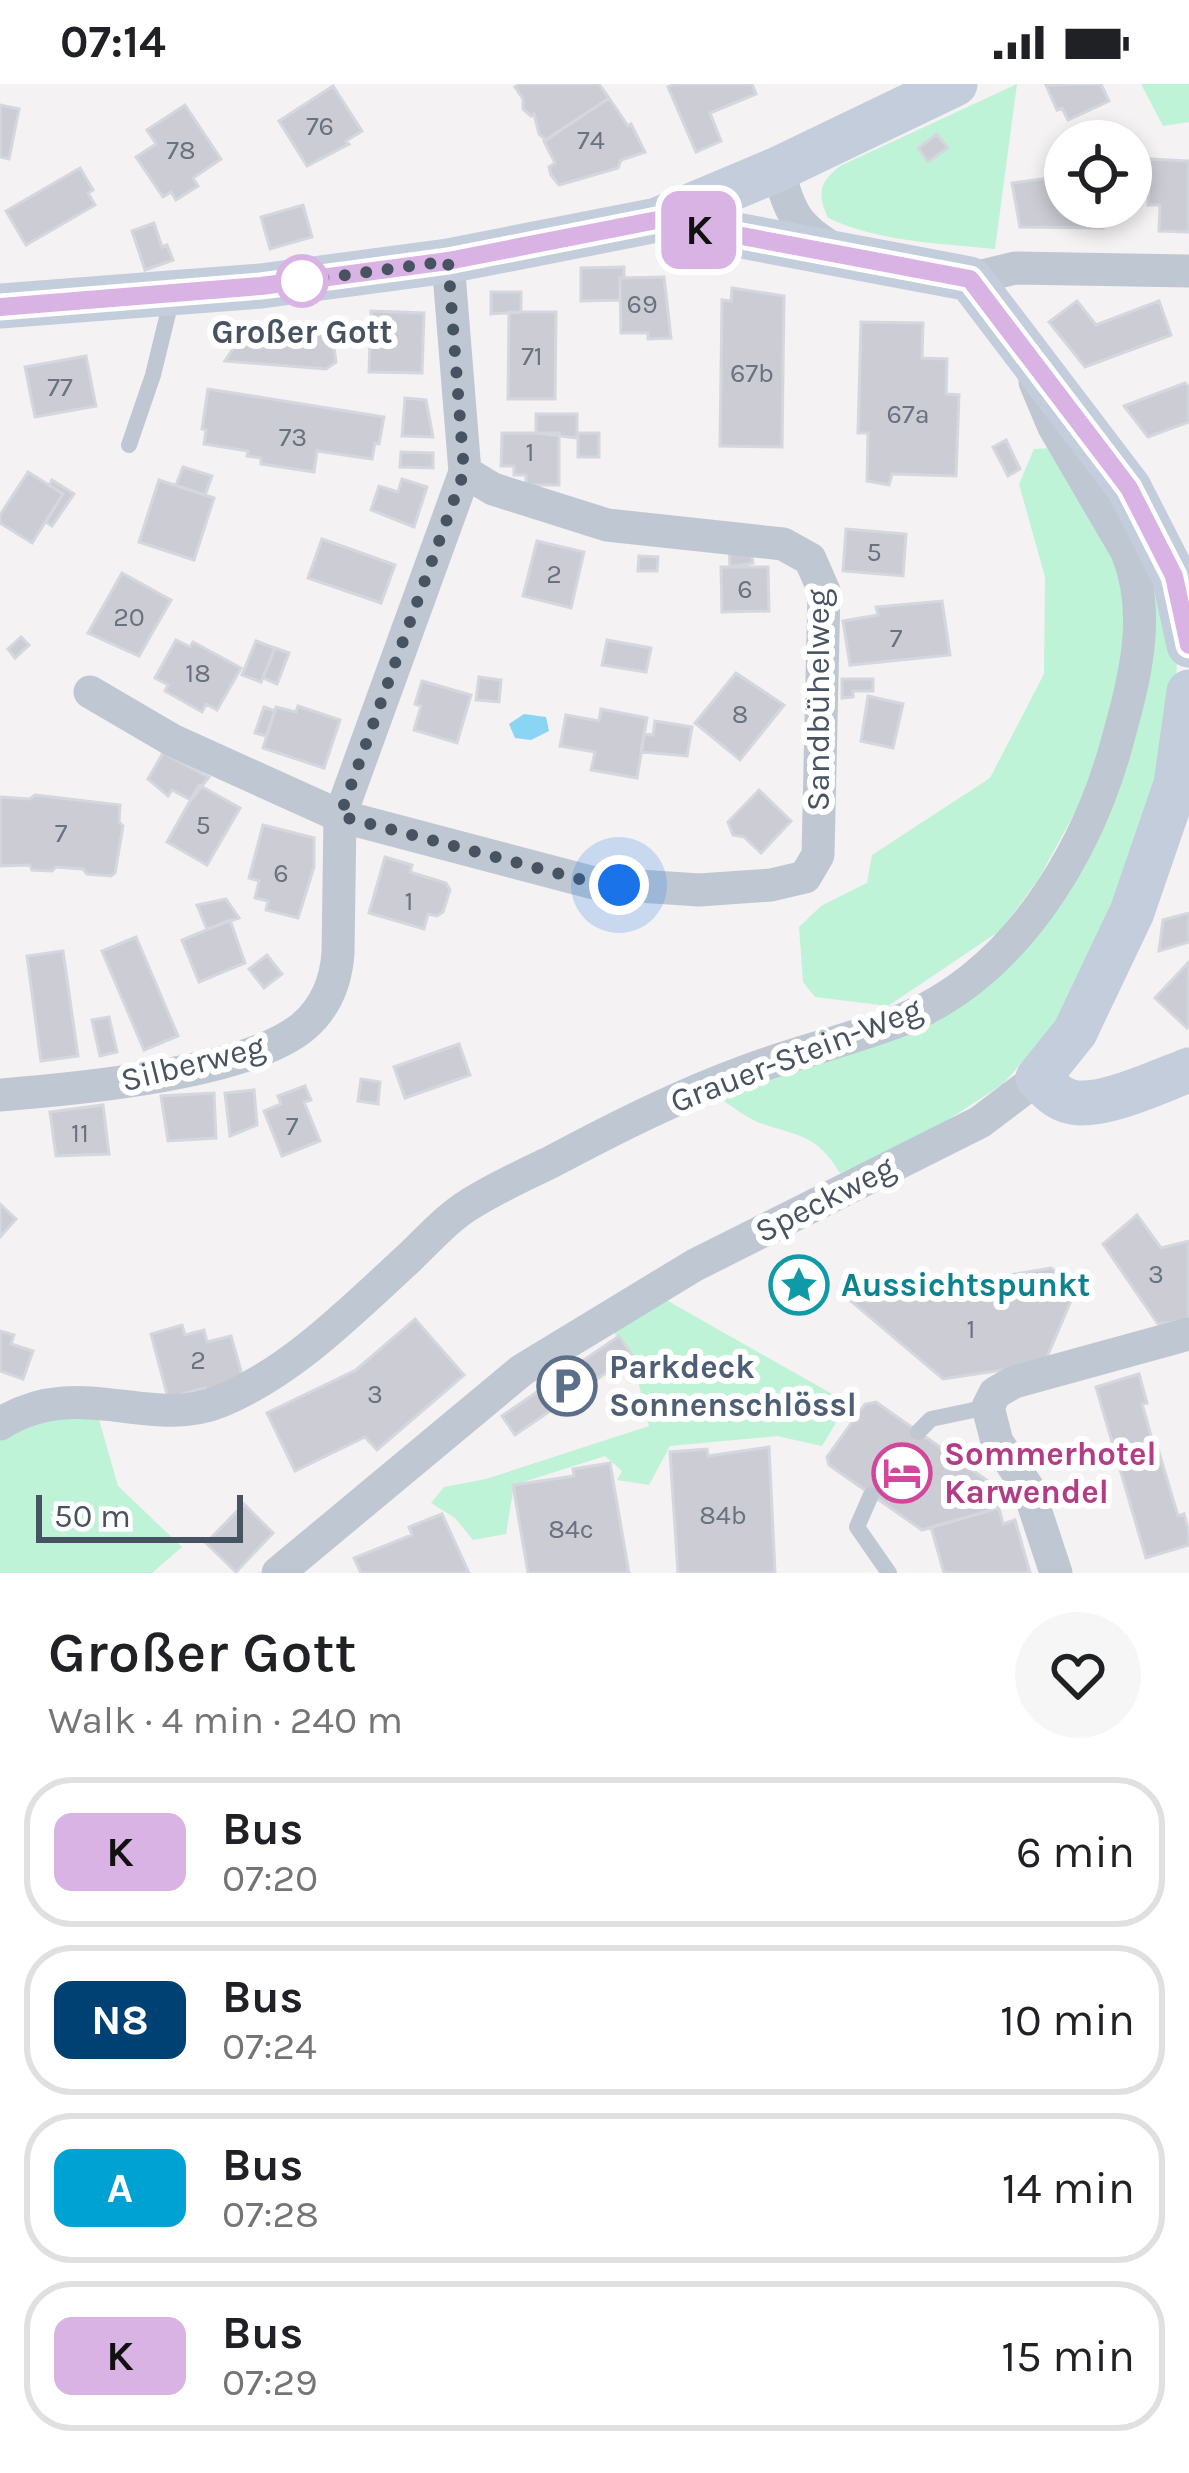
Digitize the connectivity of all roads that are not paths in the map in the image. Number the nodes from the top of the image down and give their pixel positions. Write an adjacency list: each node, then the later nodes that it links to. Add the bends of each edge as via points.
1 (955, 84): 2 (street)
2 (778, 169): 3 (street); 4 (street, via 788,208 806,233)
3 (657, 220): 4 (street); 5 (street)
4 (846, 256): 7 (street)
5 (448, 261): 8 (street); 12 (street, Silberweg)
6 (1189, 271): 7 (street, via 1015,268)
7 (970, 279): 10 (street)
8 (172, 296): 9 (street); 11 (lane)
9 (0, 306)
10 (1019, 343): 13 (street, via 1129,488 1174,576); 22 (street, Grauer-Stein-Weg, via 1054,427 1127,552 1141,639 1100,798 1014,940 905,1018 708,1086 471,1203 305,1350 224,1400 193,1409 71,1400)
11 (129, 445)
12 (464, 472): 16 (street, Silberweg); 16 (street, Sandbühelweg, via 607,525 783,544 810,559 824,591 818,854 805,877 771,885 594,883)
13 (1189, 645)
14 (90, 692): 16 (street, via 172,740)
15 (1189, 692): 18 (street, Speckweg, via 1176,784 1132,912 1075,1032)
16 (340, 816): 19 (street, Silberweg, via 337,969 304,1026 233,1060)
17 (1189, 1070): 18 (street, via 1093,1103 1056,1096)
18 (1037, 1078): 25 (street, Speckweg, via 980,1122 695,1265 522,1370)
19 (0, 1095)
20 (1189, 1334): 21 (street, via 1014,1382)
21 (988, 1407): 23 (lane, via 931,1419); 27 (street)
22 (0, 1424)
23 (918, 1432)
24 (871, 1495): 26 (lane, via 857,1528)
25 (278, 1573)
26 (889, 1573)
27 (1057, 1573)

